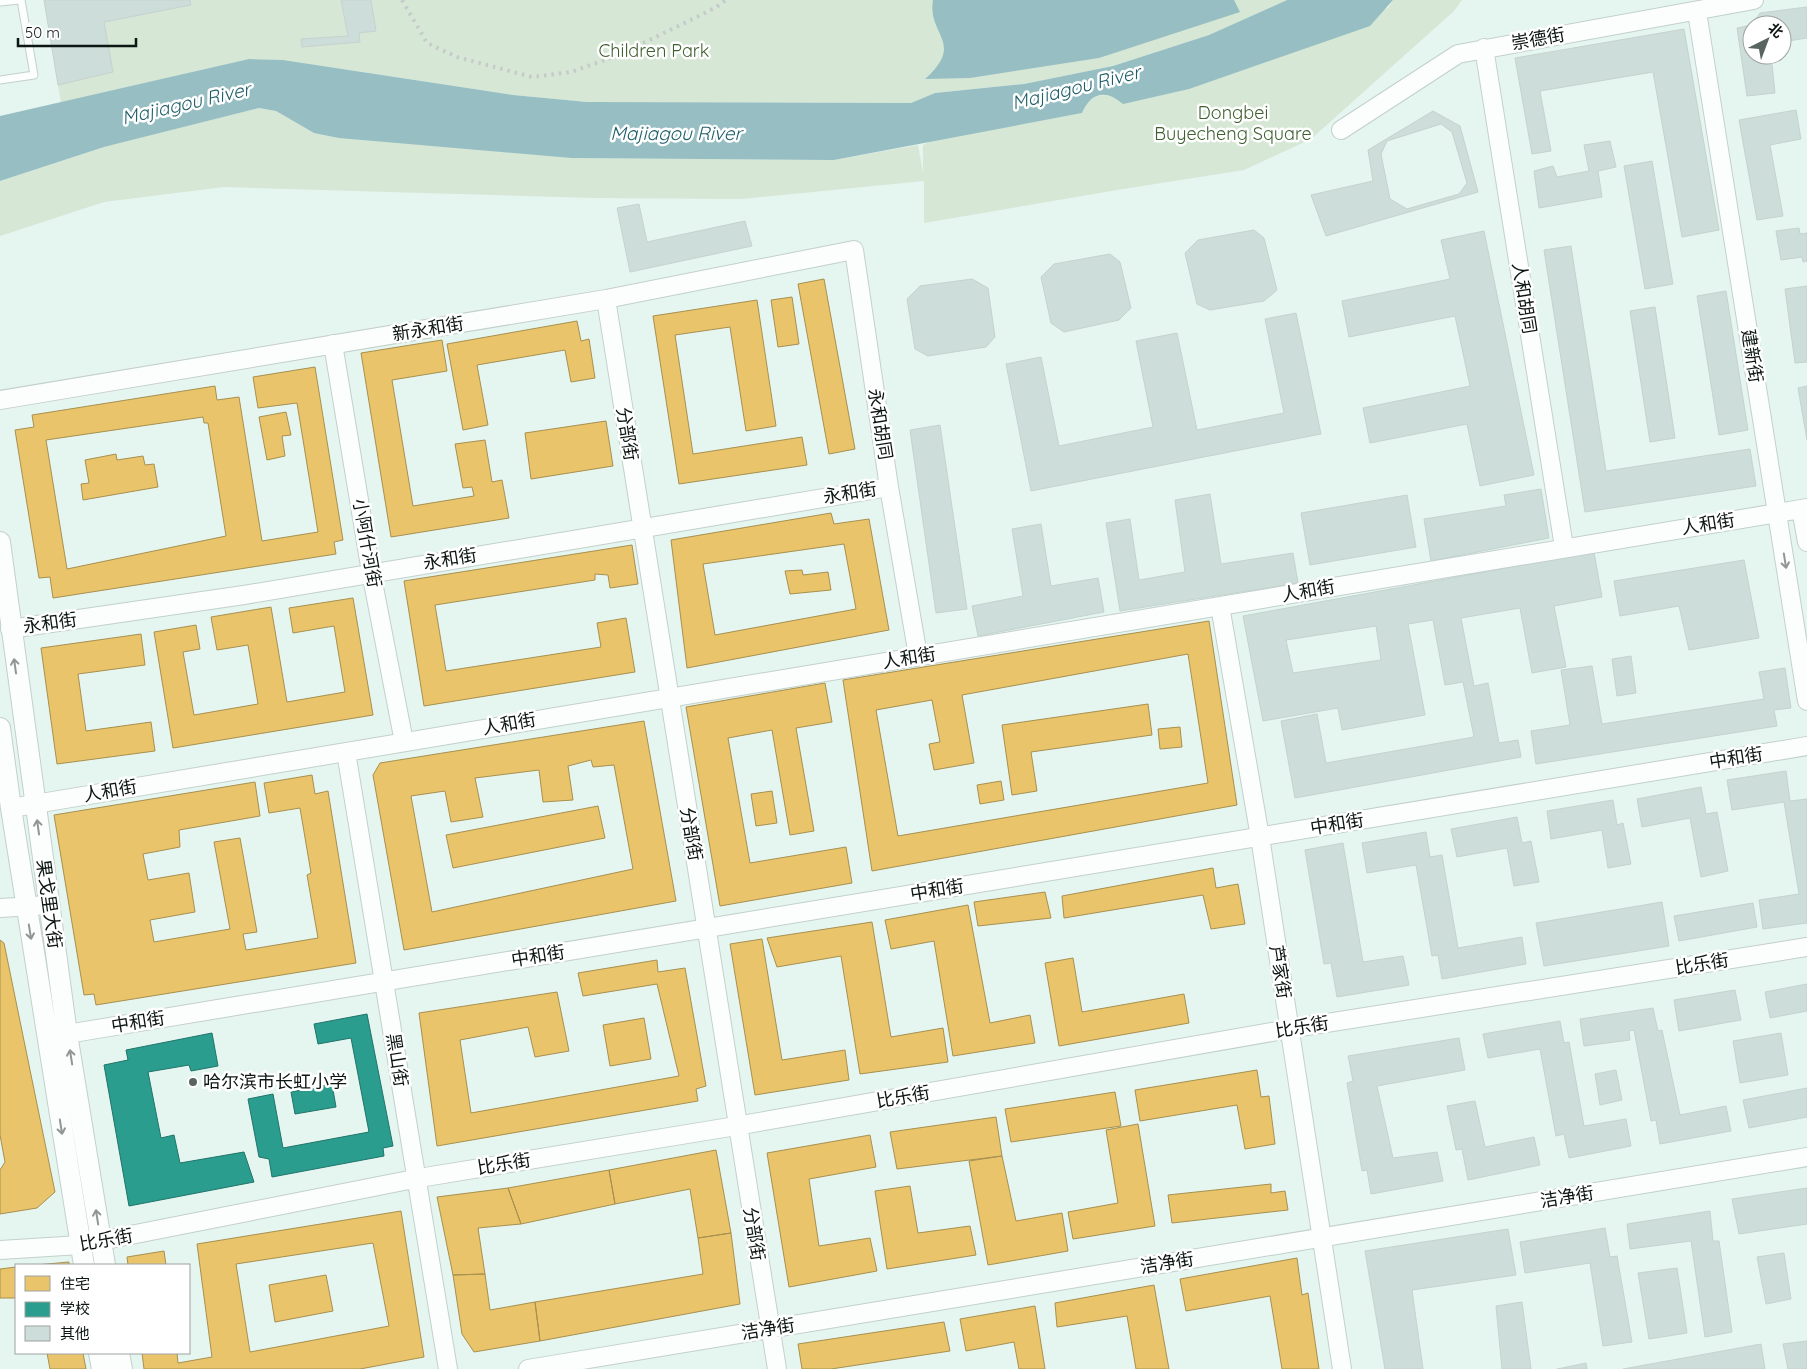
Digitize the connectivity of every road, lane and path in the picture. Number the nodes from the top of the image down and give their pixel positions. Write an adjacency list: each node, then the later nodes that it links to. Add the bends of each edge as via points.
1 (20, 0): 3 (lane); 6 (lane, via 34,75)
2 (1754, 0): 4 (street, 崇德街)
3 (0, 2)
4 (1697, 12): 5 (street, 崇德街); 14 (street, 建新街)
5 (1484, 48): 7 (street, 崇德街, via 1458,54); 18 (street, 人和胡同)
6 (0, 80)
7 (1342, 130)
8 (854, 250): 9 (street, 新永和街); 12 (street, 永和胡同)
9 (606, 299): 10 (street, 新永和街); 15 (street, 分部街)
10 (333, 344): 11 (street, 新永和街); 19 (street, 小阿什河街)
11 (0, 400)
12 (889, 487): 15 (street, 永和街); 22 (street, 永和胡同)
13 (1804, 509): 14 (street, 人和街); 17 (street)
14 (1778, 513): 18 (street, 人和街); 24 (street, 建新街, one-way to 24)
15 (641, 527): 19 (street, 永和街); 23 (street, 分部街)
16 (0, 542): 21 (main road, 果戈里大街)
17 (1807, 542)
18 (1564, 547): 20 (street, 人和街)
19 (372, 572): 21 (street, 永和街, via 244,595); 26 (street, 小阿什河街)
20 (1220, 606): 22 (street, 人和街); 31 (street, 芦家街)
21 (10, 629): 29 (main road, 果戈里大街, one-way to 21)
22 (918, 656): 23 (street, 人和街)
23 (668, 698): 26 (street, 人和街); 35 (street, 分部街)
24 (1807, 701)
25 (0, 728): 30 (main road, 果戈里大街)
26 (404, 742): 28 (street, 人和街)
27 (1807, 746): 31 (street, 中和街)
28 (346, 752): 29 (street, 人和街); 37 (street, 黑山街)
29 (34, 804): 30 (street, 人和街); 32 (main road, 果戈里大街, one-way to 29)
30 (10, 808): 34 (main road, 果戈里大街)
31 (1260, 837): 35 (street, 中和街); 38 (street, 芦家街)
32 (49, 905): 34 (street); 39 (main road, 果戈里大街)
33 (0, 908): 34 (street)
34 (26, 908): 45 (main road, 果戈里大街, one-way to 45)
35 (707, 928): 37 (street, 中和街); 40 (street, 分部街)
36 (1807, 947): 38 (street, 比乐街)
37 (384, 981): 39 (street, 中和街); 42 (street, 黑山街)
38 (1289, 1029): 40 (street, 比乐街); 43 (street, 芦家街)
39 (67, 1034): 44 (main road, 果戈里大街, one-way to 39)
40 (736, 1126): 42 (street, 比乐街); 49 (street, 分部街)
41 (1807, 1157): 43 (street, 洁净街)
42 (417, 1178): 44 (street, 比乐街); 54 (street, 黑山街)
43 (1321, 1238): 49 (street, 洁净街); 57 (street, 芦家街)
44 (101, 1241): 45 (street, 比乐街); 48 (main road, 果戈里大街)
45 (80, 1245): 46 (street, 比乐街); 47 (main road, 果戈里大街)
46 (0, 1250)
47 (84, 1264)
48 (105, 1264)
49 (770, 1329): 55 (street, 洁净街); 56 (street, 分部街)
50 (99, 1354): 52 (main road)
51 (119, 1354): 53 (main road)
52 (102, 1369)
53 (122, 1369)
54 (448, 1369)
55 (528, 1369)
56 (776, 1369)
57 (1342, 1369)

